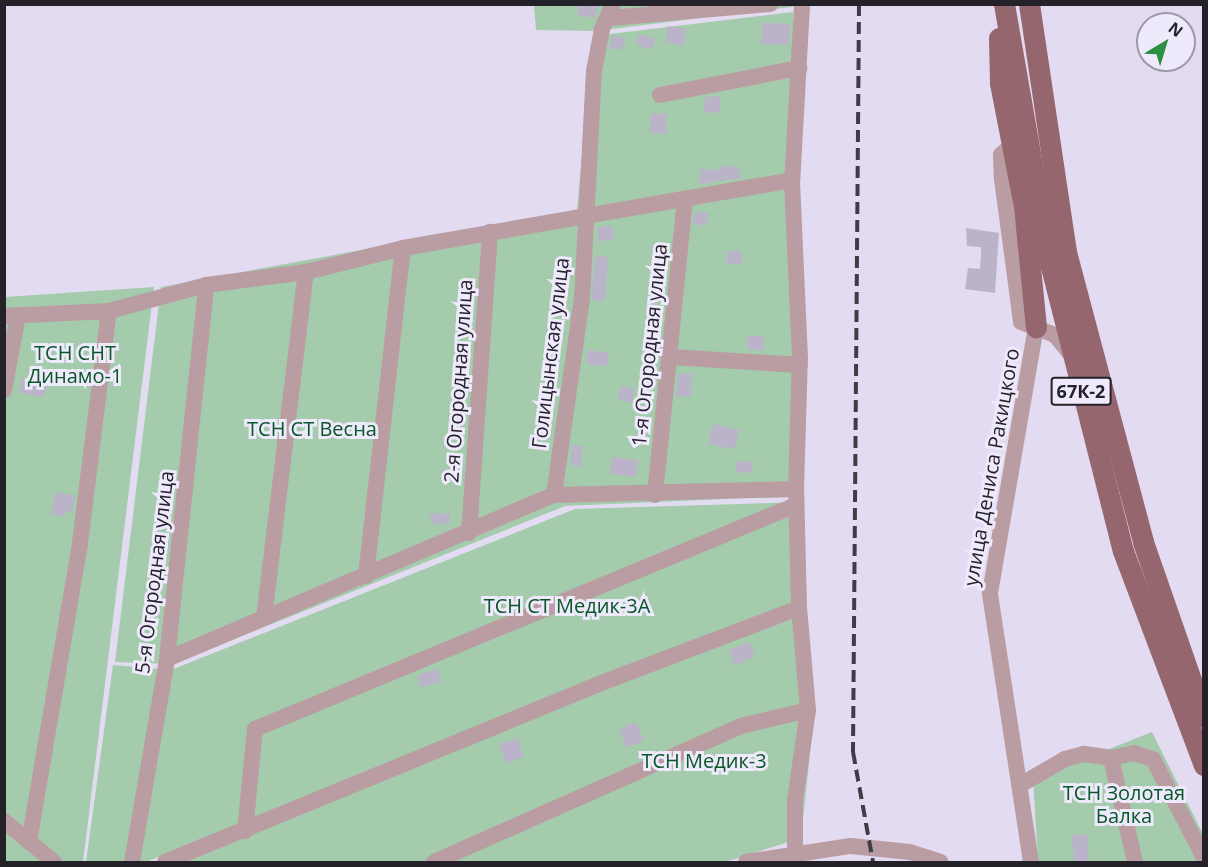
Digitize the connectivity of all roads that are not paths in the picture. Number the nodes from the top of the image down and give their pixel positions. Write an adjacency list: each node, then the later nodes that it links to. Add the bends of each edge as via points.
1 (770, 4): 5 (street)
2 (802, 4): 7 (street)
3 (1002, 4): 18 (main road, via 1000,83 1024,207); 19 (main road, 67К-2, via 1047,251)
4 (1029, 4): 28 (main road, 67К-2, via 1066,252)
5 (702, 9): 6 (street)
6 (611, 11): 11 (street, Голицынская улица, via 602,29 594,71)
7 (799, 68): 8 (street); 9 (street)
8 (660, 95)
9 (792, 180): 10 (street); 21 (street)
10 (685, 199): 11 (street); 20 (street, 1-я Огородная улица)
11 (586, 216): 12 (street); 23 (street, Голицынская улица, via 582,299)
12 (490, 232): 13 (street); 26 (street, 2-я Огородная улица)
13 (403, 248): 14 (street); 27 (street)
14 (306, 272): 15 (street); 30 (street)
15 (206, 285): 16 (street); 31 (street, 5-я Огородная улица)
16 (109, 310): 17 (street); 40 (street, via 80,543)
17 (11, 316): 22 (street)
18 (1036, 327): 19 (street, via 1054,336); 37 (street, улица Дениса Ракицкого, via 990,593)
19 (1072, 356): 36 (main road, 67К-2, via 1122,550)
20 (669, 357): 21 (street); 24 (street, 1-я Огородная улица)
21 (800, 365): 25 (street)
22 (4, 390)
23 (554, 495): 24 (street); 26 (street)
24 (655, 495): 25 (street)
25 (796, 497): 29 (street); 39 (street, via 255,729)
26 (468, 533): 27 (street)
27 (366, 576): 30 (street)
28 (1156, 582): 32 (main road); 34 (main road, 67К-2)
29 (799, 608): 33 (street); 39 (street, via 597,685)
30 (264, 618): 31 (street)
31 (166, 659): 44 (street, 5-я Огородная улица)
32 (1203, 684)
33 (808, 710): 41 (street, via 795,800); 46 (street, via 741,726)
34 (1203, 717)
35 (1111, 758): 37 (street, via 1084,754 1065,759); 42 (street, via 1134,753 1153,759); 50 (street)
36 (1203, 765)
37 (1020, 785): 49 (street, улица Дениса Ракицкого)
38 (4, 821): 40 (street)
39 (245, 831): 45 (street)
40 (29, 842): 43 (street)
41 (804, 856): 47 (street); 48 (street, via 870,846)
42 (1203, 858)
43 (54, 862)
44 (132, 862)
45 (165, 862)
46 (434, 862)
47 (746, 862)
48 (940, 862)
49 (1031, 862)
50 (1135, 862)

